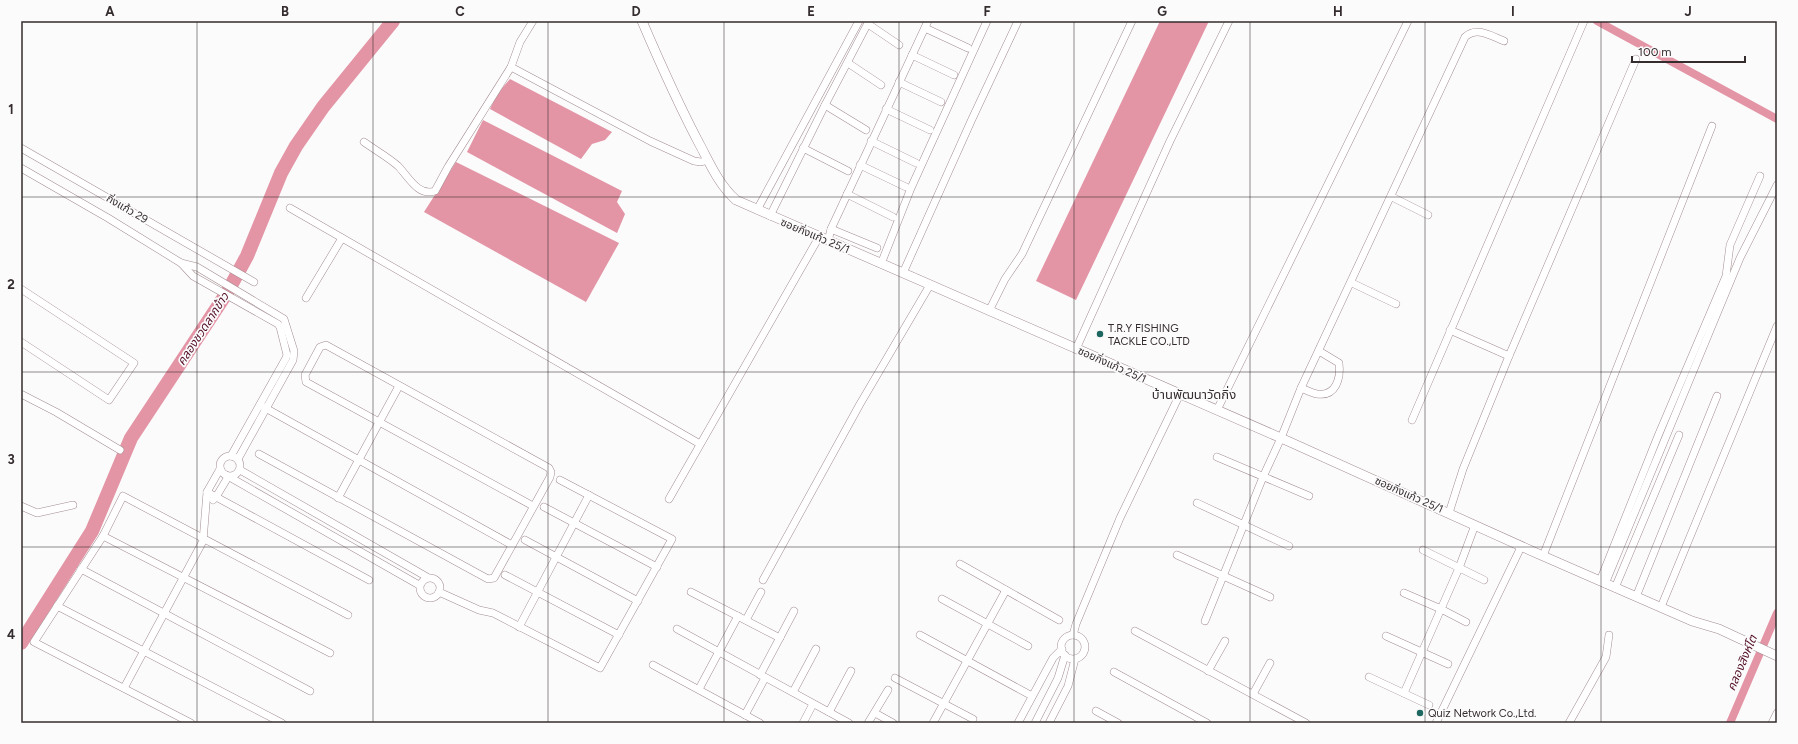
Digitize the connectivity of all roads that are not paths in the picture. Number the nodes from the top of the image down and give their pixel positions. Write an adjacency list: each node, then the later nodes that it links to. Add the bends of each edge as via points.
1 (533, 21): 18 (street, via 520,42)
2 (859, 21): 43 (street)
3 (987, 21): 53 (street, via 911,188)
4 (1018, 21): 54 (street)
5 (1132, 21): 62 (street, via 1022,254 1004,279)
6 (1229, 21): 67 (street, via 1170,141)
7 (1408, 21): 77 (street)
8 (1584, 21): 65 (street)
9 (643, 22): 32 (street, ซอยกิ่งแก้ว 25/1, via 674,93)
10 (869, 22): 13 (street); 17 (street)
11 (927, 24): 14 (street); 15 (street)
12 (1504, 41): 41 (street, via 1476,32 1471,32 1465,37)
13 (899, 45)
14 (968, 48)
15 (912, 55): 19 (street); 20 (street)
16 (1636, 59): 69 (street)
17 (848, 63): 21 (street); 23 (street)
18 (512, 67): 29 (street, via 435,191 424,192 416,187 398,166); 32 (street, via 650,141 694,161)
19 (954, 75)
20 (899, 82): 22 (street); 24 (street)
21 (881, 85)
22 (941, 102)
23 (825, 105): 26 (street); 31 (street)
24 (886, 109): 27 (street); 28 (street)
25 (1712, 126): 120 (street)
26 (866, 130)
27 (930, 130)
28 (871, 141): 33 (street); 34 (street)
29 (364, 142)
30 (21, 148): 55 (street, กิ่งแก้ว 29)
31 (803, 148): 36 (street); 44 (street)
32 (708, 160): 43 (street, ซอยกิ่งแก้ว 25/1, via 726,191 736,200)
33 (916, 164)
34 (860, 165): 39 (street); 40 (street)
35 (21, 168): 52 (street)
36 (848, 171)
37 (1760, 176): 133 (street, via 1730,245 1726,276 1658,436)
38 (1777, 185): 133 (street, via 1740,258)
39 (906, 187)
40 (847, 194): 46 (street); 47 (street)
41 (1392, 197): 45 (street); 56 (street)
42 (290, 208): 49 (street)
43 (757, 210): 44 (street, ซอยกิ่งแก้ว 25/1)
44 (770, 216): 48 (street, ซอยกิ่งแก้ว 25/1)
45 (1428, 216)
46 (893, 217)
47 (831, 229): 50 (street); 51 (street)
48 (819, 237): 50 (street, ซอยกิ่งแก้ว 25/1); 82 (street)
49 (342, 238): 59 (street); 82 (street)
50 (828, 241): 53 (street, ซอยกิ่งแก้ว 25/1)
51 (876, 248)
52 (181, 263): 61 (street, via 197,267); 63 (street, via 193,276)
53 (881, 264): 54 (street, ซอยกิ่งแก้ว 25/1)
54 (903, 274): 57 (street, ซอยกิ่งแก้ว 25/1)
55 (252, 281)
56 (1352, 283): 60 (street); 68 (street)
57 (930, 285): 62 (street, ซอยกิ่งแก้ว 25/1); 131 (street, via 860,404)
58 (21, 290): 66 (street, via 134,363 109,400)
59 (306, 298)
60 (1396, 304)
61 (272, 311): 63 (street); 76 (street, via 287,323 295,356)
62 (989, 311): 67 (street, ซอยกิ่งแก้ว 25/1)
63 (268, 318): 75 (street, via 280,327 287,355)
64 (1777, 326): 147 (street)
65 (1450, 330): 69 (street); 78 (street)
66 (21, 342)
67 (1076, 349): 73 (street, ซอยกิ่งแก้ว 25/1)
68 (1319, 350): 71 (street); 71 (street, via 1339,363 1340,371 1336,386 1324,394)
69 (1509, 356): 106 (street, via 1463,469)
70 (399, 386): 79 (street); 79 (street, via 326,345 320,347 305,375 306,382); 104 (street, via 549,468 550,477)
71 (1302, 388): 81 (street)
72 (21, 394): 83 (street)
73 (1180, 394): 77 (street, ซอยกิ่งแก้ว 25/1); 163 (street, via 1120,518)
74 (1717, 396): 143 (street)
75 (260, 405): 76 (street); 85 (street)
76 (267, 409): 87 (street); 88 (street)
77 (1217, 410): 81 (street, ซอยกิ่งแก้ว 25/1)
78 (1412, 420)
79 (379, 422): 88 (street); 104 (street)
80 (1679, 435): 135 (street)
81 (1281, 438): 92 (street); 106 (street, ซอยกิ่งแก้ว 25/1)
82 (700, 444): 99 (street)
83 (120, 450)
84 (259, 454): 98 (street)
85 (231, 456): 87 (street); 89 (street, via 221,461)
86 (1217, 457): 92 (street)
87 (238, 459): 90 (street, via 241,464)
88 (359, 462): 98 (street); 115 (street)
89 (220, 469): 91 (street); 94 (street)
90 (240, 470): 91 (street, via 234,476); 107 (street)
91 (227, 476): 97 (street); 111 (street)
92 (1263, 476): 96 (street); 109 (street)
93 (560, 480): 95 (street)
94 (207, 492): 97 (street); 102 (street)
95 (589, 495): 108 (street); 123 (street, via 672,540)
96 (1308, 496)
97 (216, 497): 102 (street); 130 (street)
98 (338, 498): 115 (street, via 488,579 494,578)
99 (669, 499)
100 (1197, 503): 109 (street)
101 (73, 505): 103 (street, via 36,513)
102 (206, 505): 113 (street)
103 (21, 506)
104 (533, 506): 115 (street)
105 (544, 507): 108 (street)
106 (1449, 513): 110 (street, ซอยกิ่งแก้ว 25/1)
107 (326, 520): 111 (street); 128 (street)
108 (575, 522): 121 (street); 123 (street)
109 (1244, 525): 116 (street); 129 (street)
110 (1475, 525): 117 (street, ซอยกิ่งแก้ว 25/1); 124 (street)
111 (320, 529): 134 (street)
112 (103, 536): 113 (street, via 123,496); 125 (street); 127 (street)
113 (203, 539): 127 (street); 151 (street)
114 (525, 540): 121 (street)
115 (512, 545)
116 (1289, 546)
117 (1521, 547): 120 (street, ซอยกิ่งแก้ว 25/1); 220 (street)
118 (1423, 550): 124 (street)
119 (1177, 555): 129 (street)
120 (1543, 556): 133 (street, ซอยกิ่งแก้ว 25/1)
121 (556, 557): 140 (street); 145 (street)
122 (960, 564): 136 (street)
123 (657, 567): 145 (street)
124 (1459, 568): 132 (street); 148 (street)
125 (81, 569): 146 (street); 150 (street)
126 (506, 575): 140 (street)
127 (183, 577): 150 (street); 173 (street)
128 (427, 577): 134 (street); 137 (street, via 438,581)
129 (1223, 577): 142 (street); 155 (street)
130 (368, 580)
131 (763, 580)
132 (1484, 580)
133 (1603, 582): 135 (street, ซอยกิ่งแก้ว 25/1)
134 (420, 585): 137 (street, via 421,593 425,597 433,598)
135 (1615, 588): 143 (street, ซอยกิ่งแก้ว 25/1)
136 (1006, 590): 154 (street); 157 (street)
137 (439, 592): 158 (street, via 479,610 494,613)
138 (691, 592): 152 (street)
139 (761, 592): 153 (street)
140 (537, 593): 158 (street); 161 (street)
141 (1404, 593): 148 (street)
142 (1270, 597)
143 (1636, 597): 147 (street, ซอยกิ่งแก้ว 25/1)
144 (942, 599): 157 (street)
145 (638, 601): 161 (street)
146 (58, 606): 170 (street); 187 (street, via 34,642)
147 (1661, 608): 175 (street, ซอยกิ่งแก้ว 25/1, via 1692,622 1719,629)
148 (1442, 609): 156 (street); 171 (street)
149 (794, 611): 166 (street)
150 (164, 613): 170 (street); 190 (street)
151 (348, 615)
152 (738, 616): 153 (street); 174 (street)
153 (746, 620): 166 (street)
154 (1059, 620)
155 (1205, 621)
156 (1466, 622)
157 (987, 623): 168 (street); 177 (street)
158 (519, 627): 161 (street, via 600,668)
159 (677, 629): 174 (street)
160 (1135, 631): 182 (street)
161 (619, 635)
162 (920, 635): 177 (street)
163 (1073, 635): 172 (street, via 1064,640); 176 (street, via 1082,639 1085,646 1083,654)
164 (1609, 635): 221 (street, via 1606,657)
165 (1386, 636): 171 (street)
166 (780, 638): 184 (street)
167 (1225, 642): 182 (street)
168 (1028, 646)
169 (816, 649): 191 (street)
170 (144, 651): 187 (street); 207 (street)
171 (1422, 651): 179 (street); 192 (street)
172 (1063, 652): 176 (street); 194 (street, via 1053,658); 195 (street, via 1058,678)
173 (330, 653)
174 (719, 653): 184 (street); 188 (street)
175 (1777, 656)
176 (1074, 658): 198 (street, via 1068,686)
177 (967, 661): 194 (street); 196 (street)
178 (1270, 663): 193 (street)
179 (1448, 664)
180 (653, 665): 188 (street)
181 (851, 671): 201 (street)
182 (1208, 671): 193 (street)
183 (1114, 672): 218 (street)
184 (763, 677): 191 (street); 204 (street)
185 (1369, 677): 192 (street)
186 (895, 678): 196 (street)
187 (124, 688): 206 (street)
188 (699, 689): 204 (street)
189 (888, 690): 202 (street)
190 (310, 691)
191 (793, 692): 197 (street)
192 (1404, 693): 199 (street)
193 (1253, 694): 219 (street)
194 (1032, 696): 214 (street)
195 (1047, 698): 198 (street); 215 (street)
196 (944, 703): 205 (street); 213 (street)
197 (813, 704): 201 (street); 209 (street)
198 (1058, 704): 216 (street)
199 (1430, 705)
200 (1096, 711): 217 (street)
201 (829, 712): 210 (street)
202 (875, 713): 211 (street); 212 (street)
203 (1777, 713): 222 (street)
204 (745, 715): 208 (street)
205 (973, 719)
206 (191, 723)
207 (282, 723)
208 (760, 723)
209 (803, 723)
210 (849, 723)
211 (868, 723)
212 (893, 723)
213 (934, 723)
214 (1018, 723)
215 (1035, 723)
216 (1049, 723)
217 (1118, 723)
218 (1207, 723)
219 (1306, 723)
220 (1436, 723)
221 (1568, 723)
222 (1772, 723)

